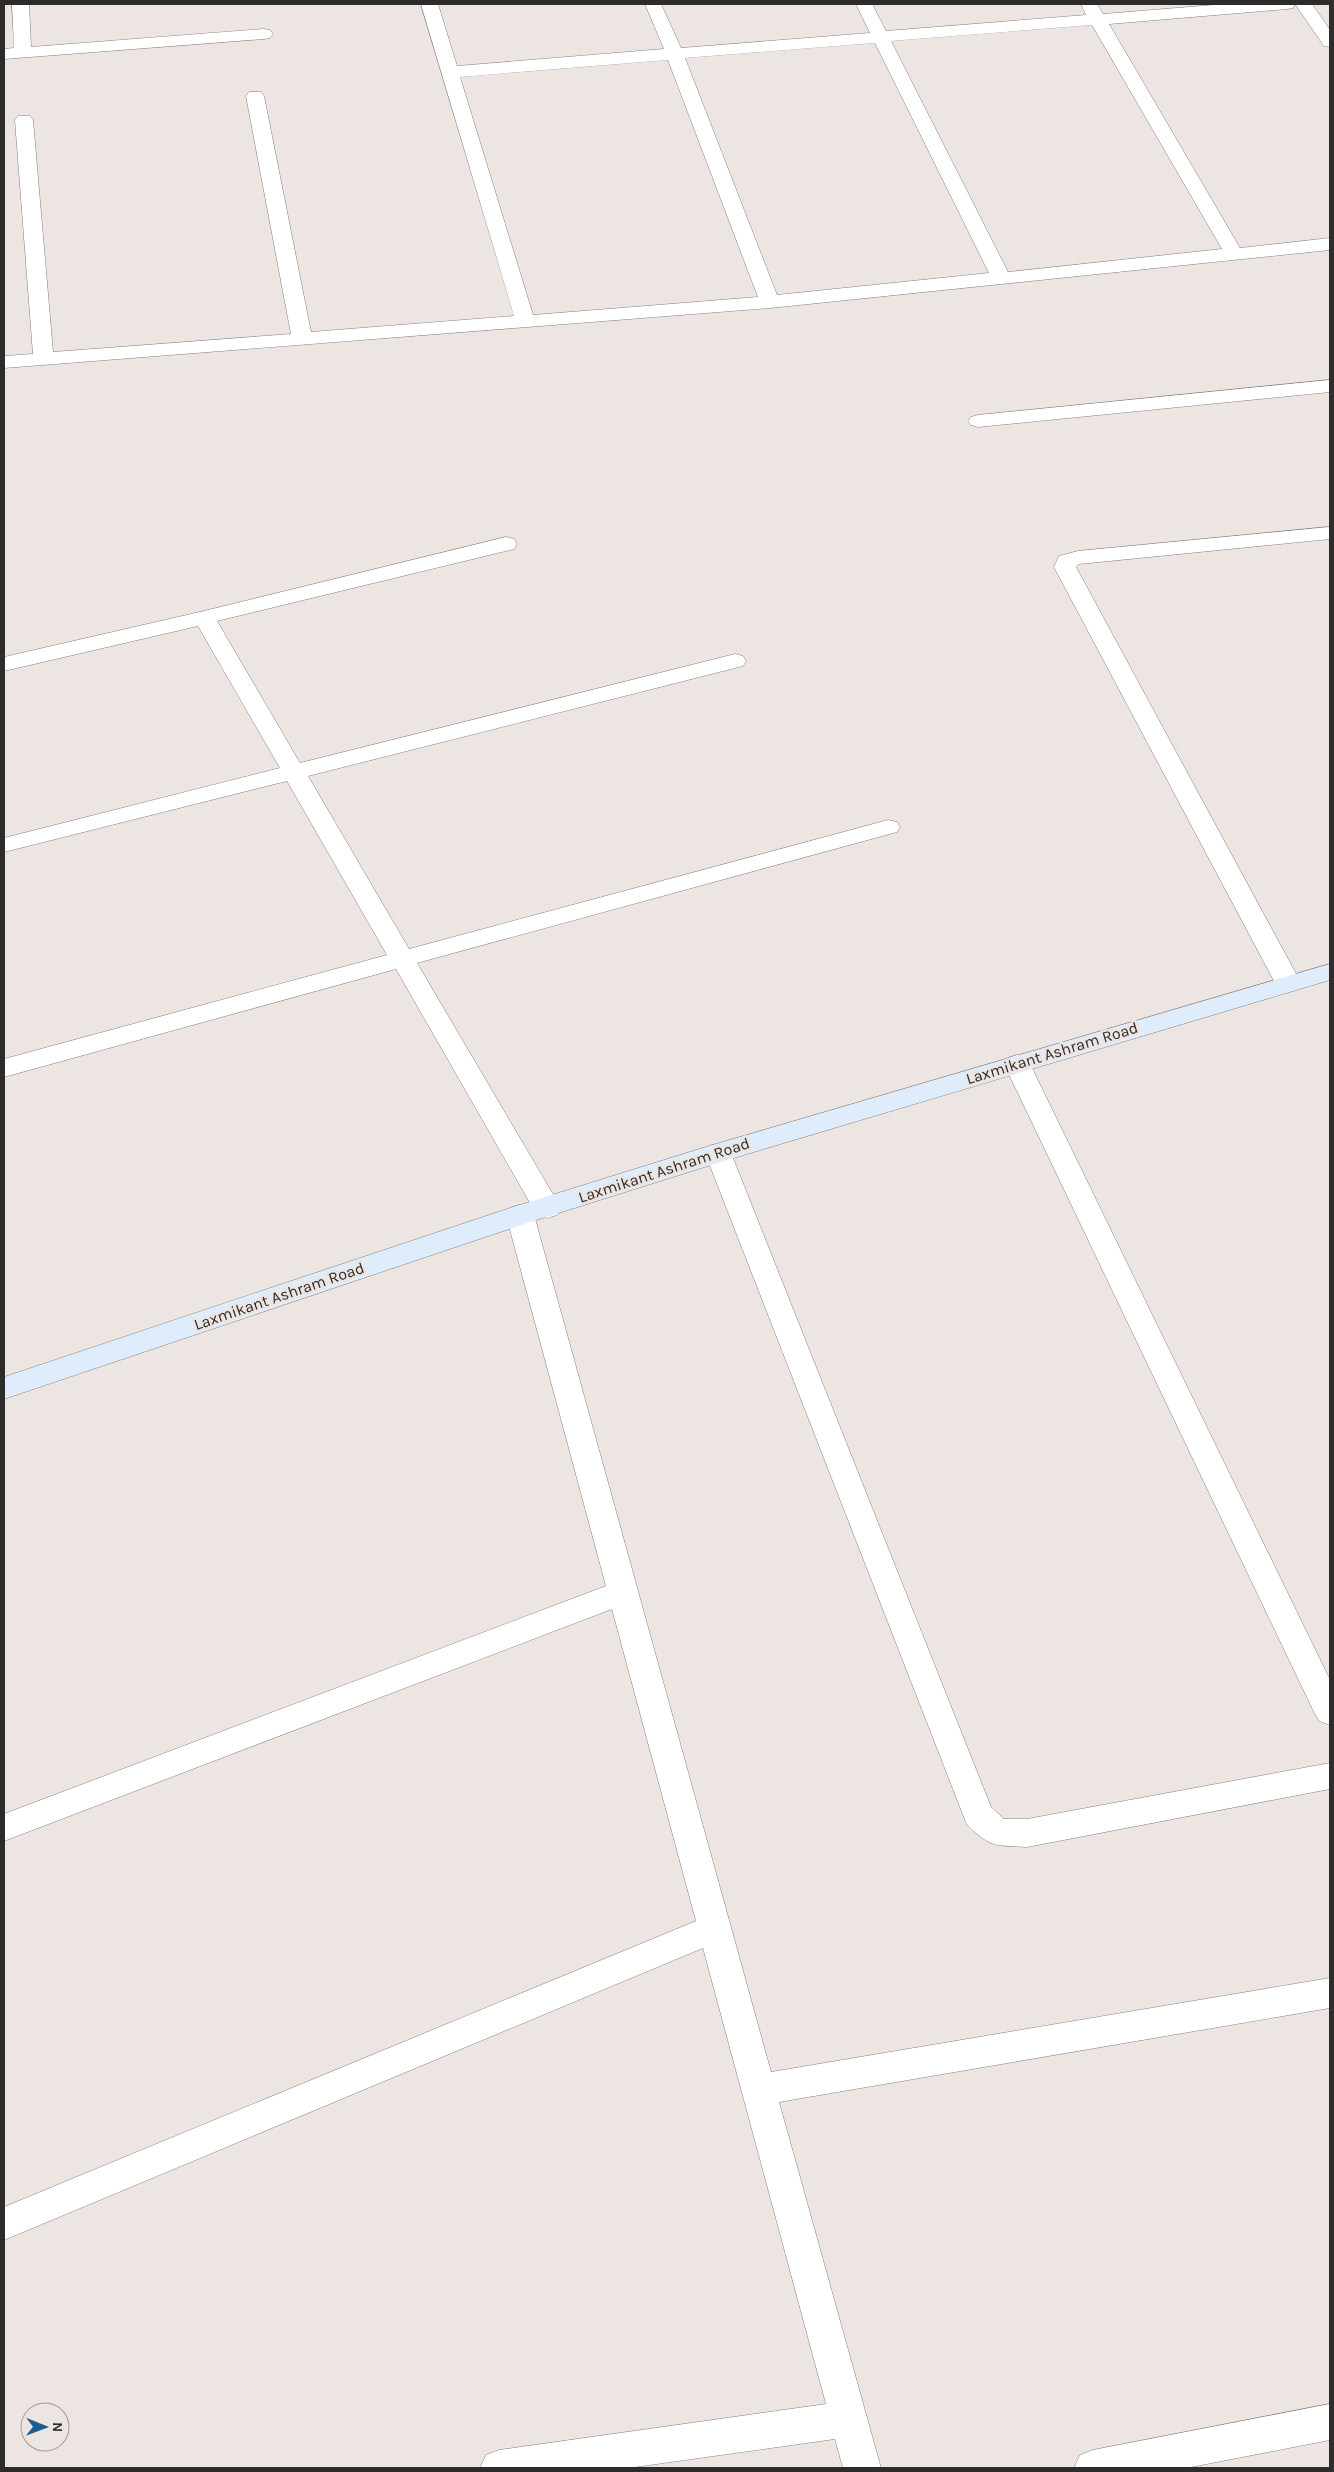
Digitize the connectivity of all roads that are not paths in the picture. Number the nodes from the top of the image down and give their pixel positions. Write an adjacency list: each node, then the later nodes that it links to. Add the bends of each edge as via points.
1 (20, 4): 11 (street)
2 (429, 4): 14 (street)
3 (653, 4): 12 (street)
4 (864, 4): 9 (street)
5 (1287, 4): 7 (street)
6 (1304, 4): 10 (street)
7 (1093, 11): 9 (street); 18 (street)
8 (264, 34): 11 (street)
9 (880, 36): 12 (street); 19 (street)
10 (1330, 42)
11 (23, 52): 13 (street)
12 (674, 52): 14 (street); 20 (street)
13 (4, 54)
14 (450, 72): 21 (street)
15 (255, 96): 22 (street)
16 (24, 120): 23 (street)
17 (1330, 244): 18 (street)
18 (1234, 254): 19 (street)
19 (1001, 278): 20 (street)
20 (770, 302): 21 (street)
21 (525, 320): 22 (street)
22 (302, 338): 23 (street)
23 (43, 358): 24 (street)
24 (4, 362)
25 (1330, 386): 26 (street)
26 (978, 422)
27 (1330, 534): 37 (street, via 1078,558 1067,561 1065,567)
28 (506, 544): 29 (street)
29 (204, 618): 31 (street); 32 (street)
30 (735, 661): 32 (street)
31 (4, 664)
32 (293, 772): 34 (street); 35 (street)
33 (888, 827): 35 (street)
34 (4, 845)
35 (402, 959): 39 (street); 41 (street)
36 (1330, 972): 37 (street, Laxmikant Ashram Road)
37 (1288, 983): 38 (street, Laxmikant Ashram Road)
38 (1017, 1064): 40 (street, Laxmikant Ashram Road); 44 (street)
39 (4, 1068)
40 (718, 1153): 41 (street, Laxmikant Ashram Road); 45 (street, via 978,1815 996,1832 1027,1833)
41 (533, 1211): 42 (street, Laxmikant Ashram Road); 43 (street)
42 (4, 1388)
43 (624, 1592): 46 (street); 47 (street)
44 (1330, 1712)
45 (1330, 1776)
46 (4, 1828)
47 (715, 1928): 49 (street); 50 (street)
48 (1330, 1993): 49 (street)
49 (759, 2090): 51 (street)
50 (4, 2224)
51 (849, 2419): 53 (street); 54 (street)
52 (1330, 2422): 55 (street)
53 (499, 2468)
54 (862, 2468)
55 (1093, 2468)

